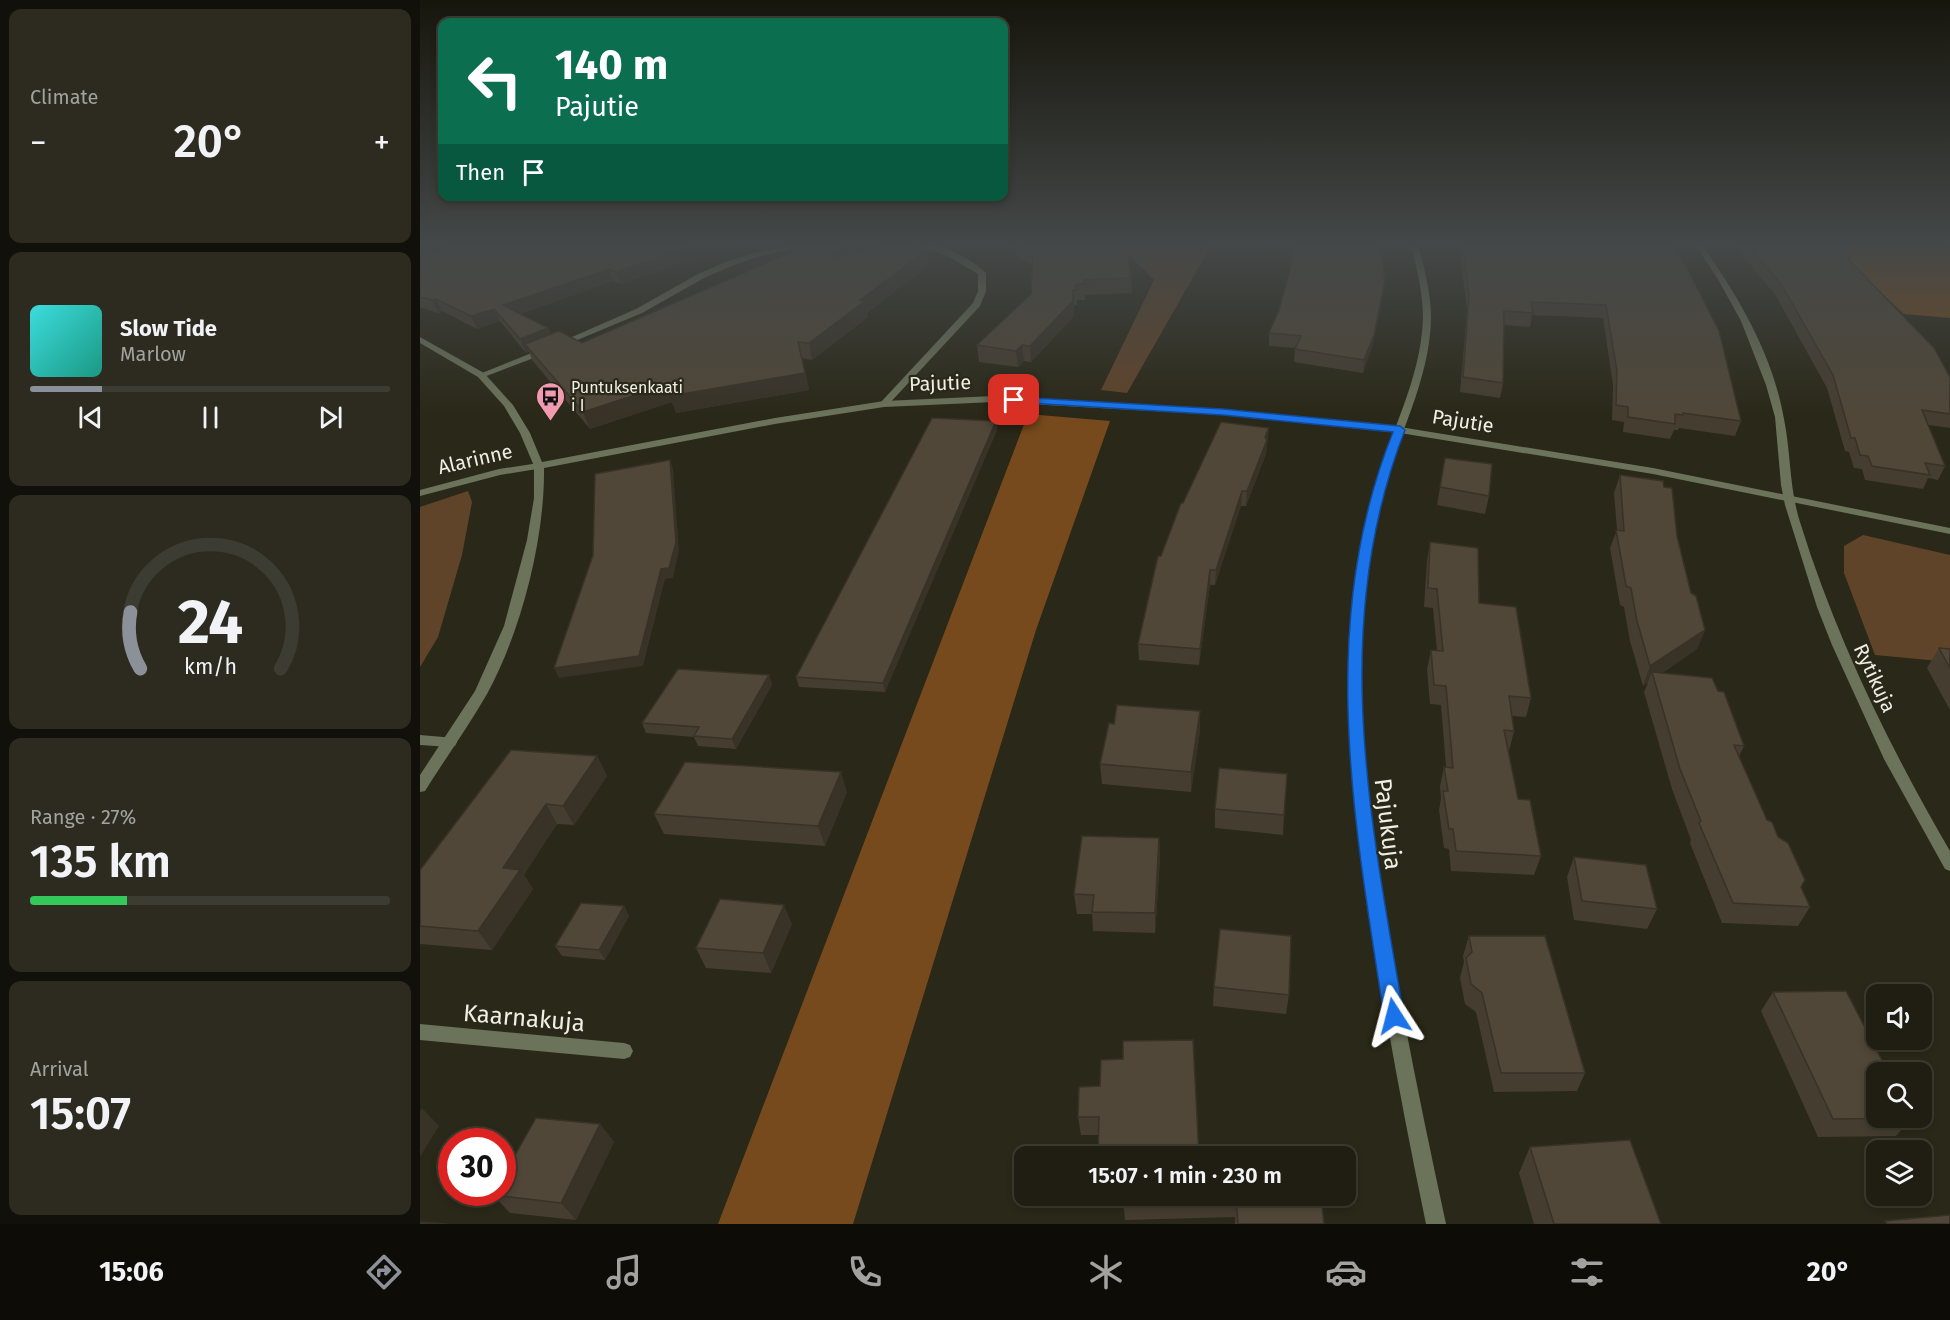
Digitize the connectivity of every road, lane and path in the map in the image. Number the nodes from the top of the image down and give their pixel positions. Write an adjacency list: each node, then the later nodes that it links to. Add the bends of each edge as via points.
1 (657, 301): 6 (street, via 597,330)
2 (978, 301): 7 (street)
3 (1428, 301): 8 (street, Pajukuja, via 1424,355)
4 (1732, 301): 11 (street, Rytikuja, via 1765,366 1778,409)
5 (420, 340): 6 (street)
6 (481, 375): 9 (street, via 508,405)
7 (884, 404): 8 (street, Pajutie, via 994,399 1223,412); 9 (street, Pajutie)
8 (1400, 430): 11 (street, Pajutie); 19 (street, Pajukuja, via 1384,470 1357,601 1353,678 1356,756 1402,1063)
9 (539, 466): 10 (street, Alarinne); 14 (street, via 533,540 510,626 481,692)
10 (420, 493)
11 (1788, 496): 12 (street, Pajutie); 16 (street, Rytikuja, via 1839,647 1922,817)
12 (1950, 531)
13 (420, 740): 14 (street)
14 (450, 742): 15 (street)
15 (420, 787)
16 (1950, 865)
17 (420, 1032): 18 (street, Kaarnakuja)
18 (624, 1051)
19 (1436, 1224)

